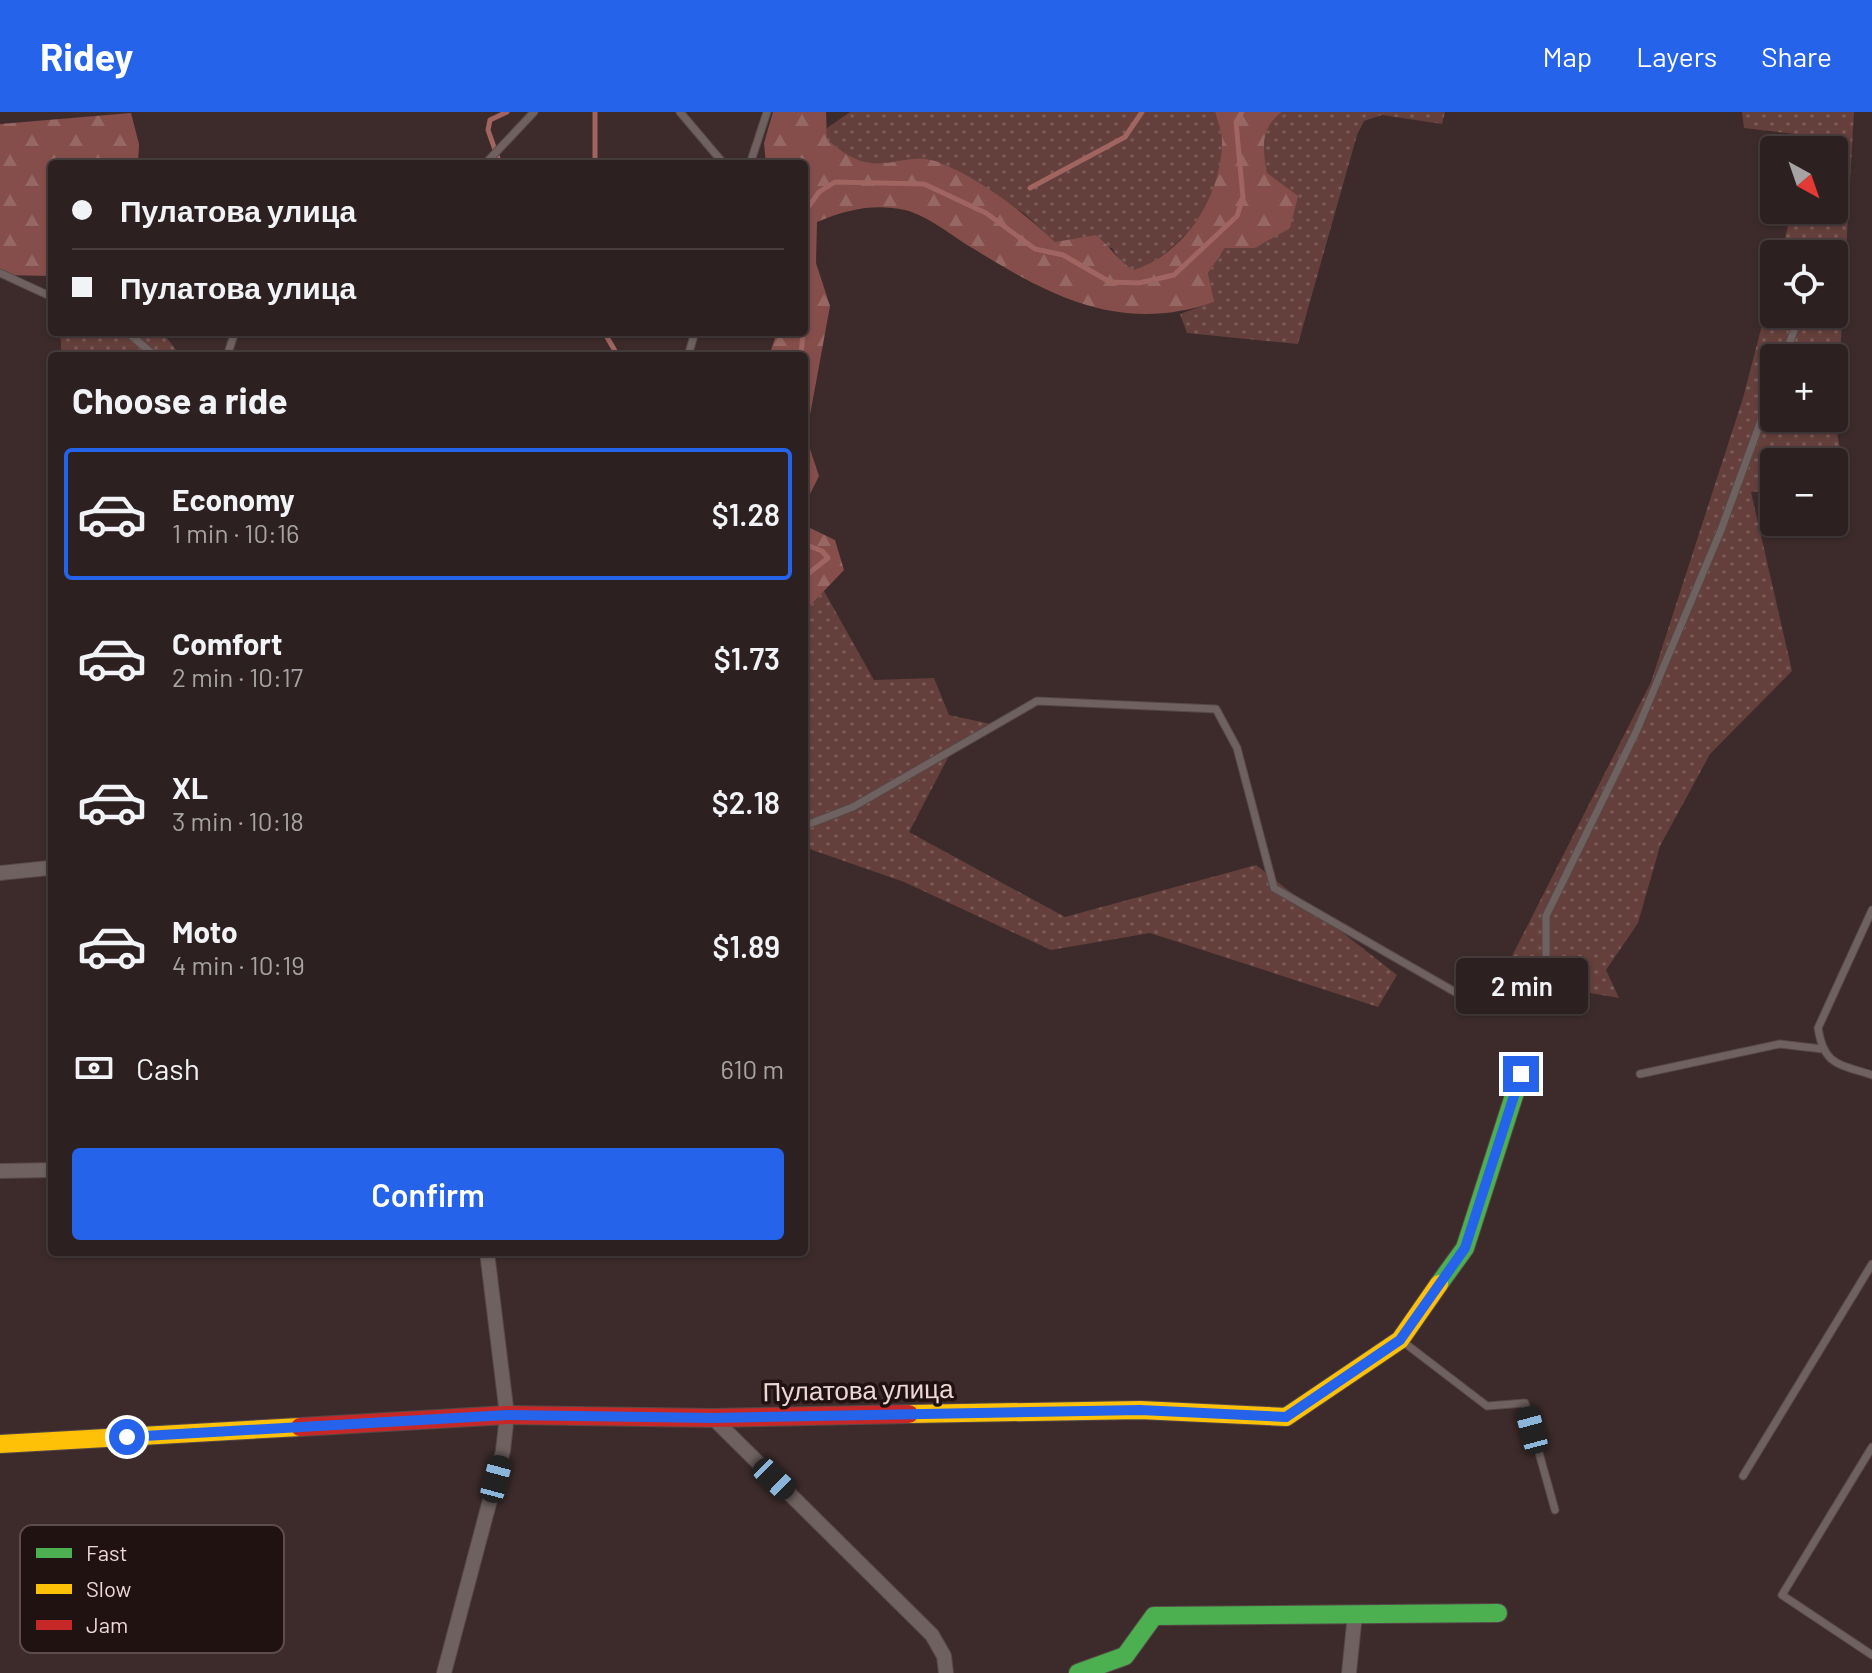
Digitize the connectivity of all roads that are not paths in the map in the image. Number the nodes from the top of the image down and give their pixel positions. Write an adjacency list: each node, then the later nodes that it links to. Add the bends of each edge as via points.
1 (534, 112): 4 (lane)
2 (680, 112): 5 (lane)
3 (767, 112): 6 (lane)
4 (489, 160)
5 (721, 160)
6 (750, 160)
7 (0, 273): 8 (lane)
8 (48, 295)
9 (132, 336): 10 (lane)
10 (150, 352)
11 (1760, 423): 12 (lane, via 1637,730 1546,916 1546,963 1525,988 1455,992 1274,888 1237,748 1216,709 1037,701 853,807)
12 (808, 824)
13 (48, 868): 14 (street)
14 (0, 873)
15 (1872, 910): 16 (lane, via 1818,1028)
16 (1822, 1049): 18 (lane, via 1780,1044); 19 (lane, via 1833,1063)
17 (1521, 1074): 24 (street, Пулатова улица, via 1465,1248)
18 (1640, 1074)
19 (1872, 1075)
20 (48, 1170): 21 (street)
21 (0, 1171)
22 (487, 1256): 25 (street)
23 (1872, 1264): 29 (lane)
24 (1400, 1340): 26 (street, Пулатова улица, via 1286,1417 1140,1410); 30 (lane, via 1487,1406 1525,1403)
25 (507, 1415): 26 (street, Пулатова улица); 27 (street, Пулатова улица); 34 (street, via 503,1451)
26 (713, 1418): 35 (street, via 932,1635 944,1656)
27 (0, 1444)
28 (1872, 1447): 33 (lane, via 1782,1595)
29 (1743, 1476)
30 (1555, 1510)
31 (1498, 1613): 32 (street)
32 (1355, 1614): 36 (street, via 1154,1616 1125,1656); 37 (street)
33 (1872, 1655)
34 (444, 1673)
35 (946, 1673)
36 (1078, 1673)
37 (1349, 1673)

